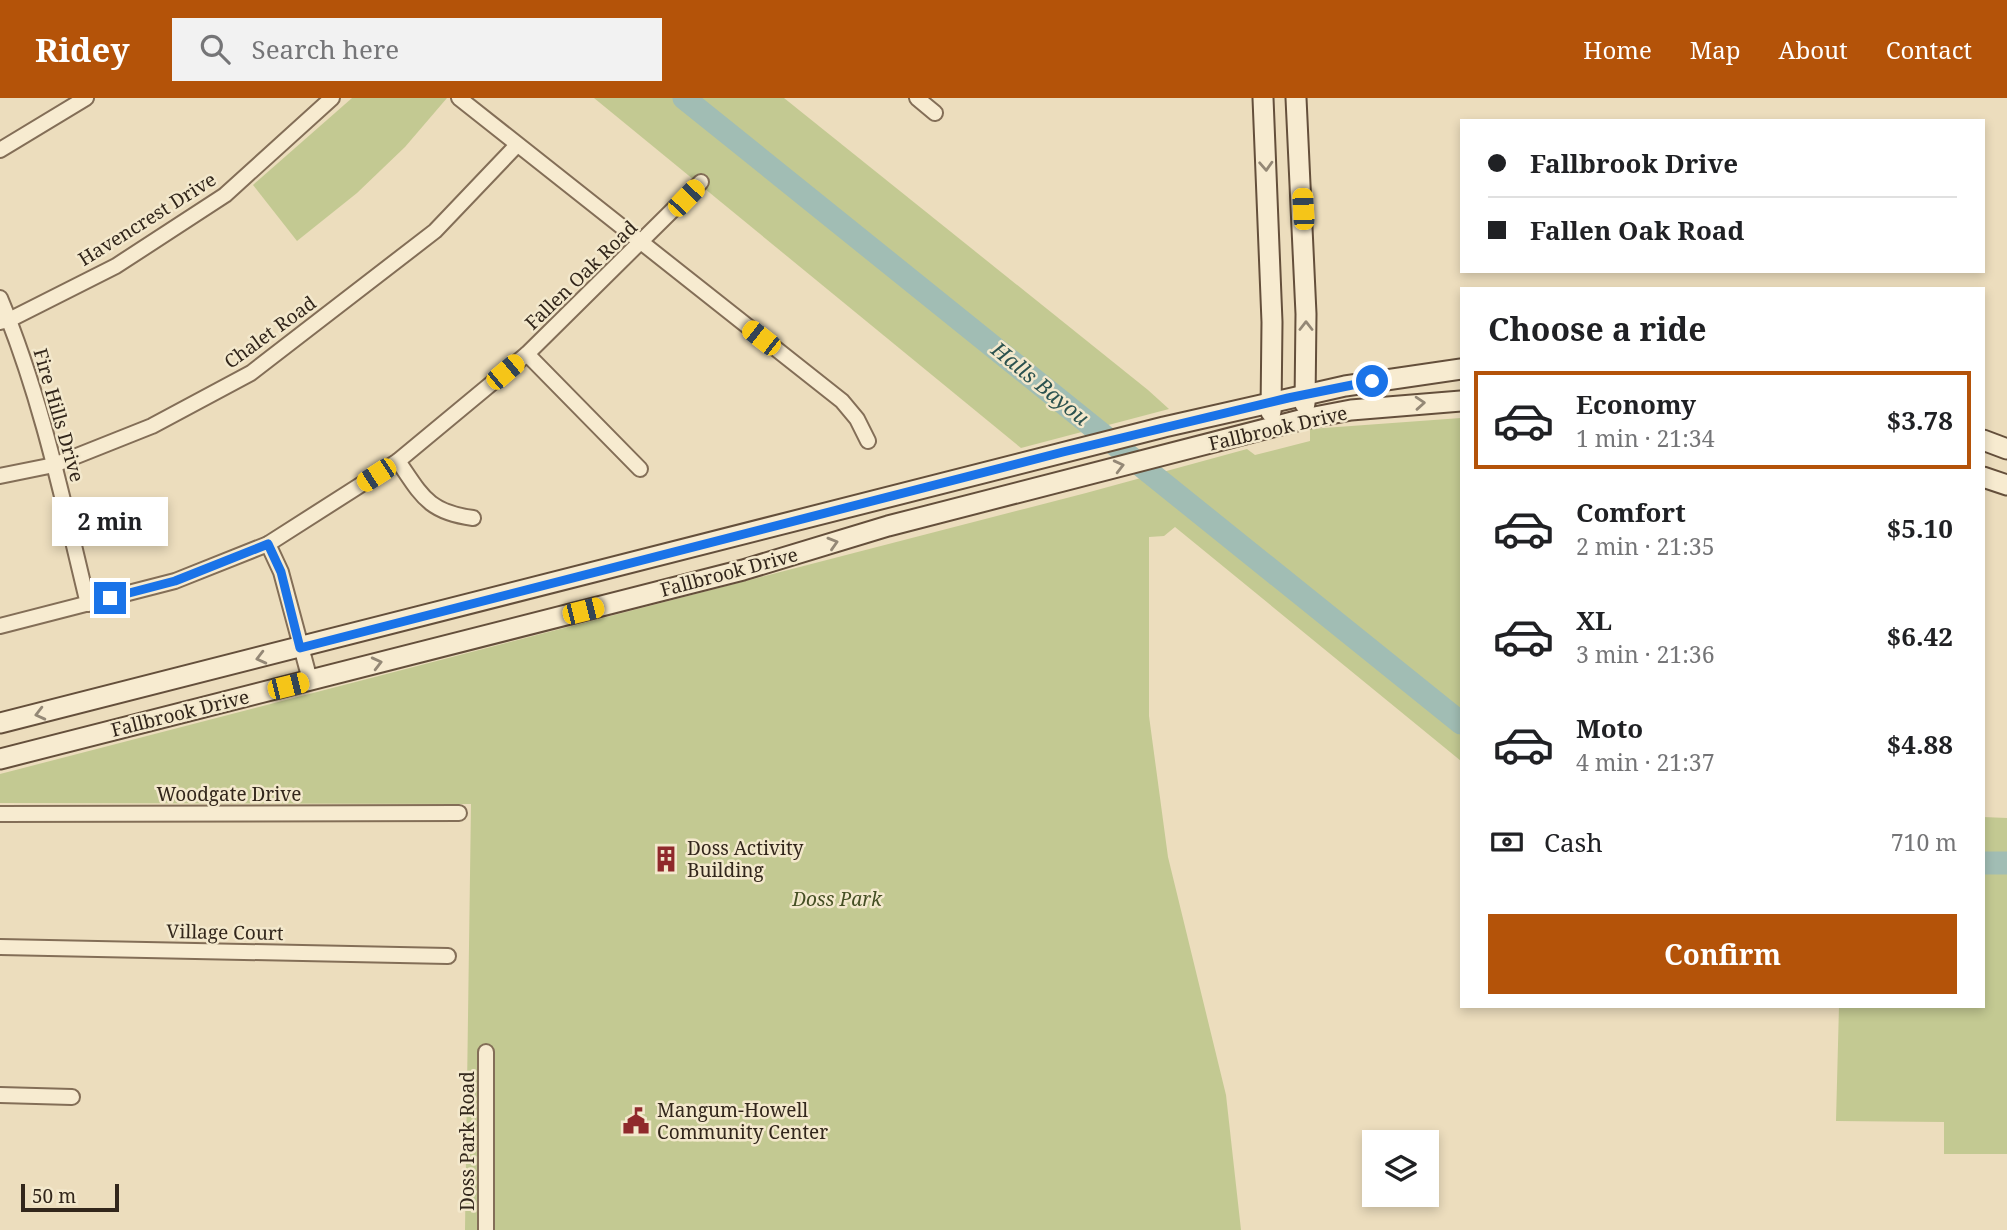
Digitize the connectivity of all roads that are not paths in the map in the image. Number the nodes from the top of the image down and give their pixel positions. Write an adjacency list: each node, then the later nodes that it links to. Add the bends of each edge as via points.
1 (86, 98): 9 (street)
2 (332, 98): 13 (street, Havencrest Drive, via 225,195 116,266)
3 (459, 98): 8 (street)
4 (917, 98): 7 (street)
5 (1263, 98): 18 (main road, one-way to 18)
6 (1296, 98): 16 (main road, one-way to 6)
7 (935, 113)
8 (517, 145): 11 (street); 25 (street, Chalet Road, via 435,231 251,373 152,426)
9 (0, 150)
10 (701, 183): 11 (street, Fallen Oak Road)
11 (642, 243): 14 (street, Fallen Oak Road); 21 (street, via 842,401)
12 (0, 298): 13 (street, Fire Hills Drive)
13 (5, 321): 25 (street, Fire Hills Drive, via 35,394)
14 (527, 354): 24 (street, Fallen Oak Road); 26 (street)
15 (1460, 369): 16 (main road, Fallbrook Drive)
16 (1305, 394): 18 (main road, Fallbrook Drive); 19 (main road)
17 (1460, 401): 19 (main road, Fallbrook Drive, one-way to 17, via 1351,410)
18 (1271, 402): 20 (main road); 30 (main road, Fallbrook Drive)
19 (1304, 419): 20 (main road, Fallbrook Drive)
20 (1271, 428): 32 (main road, Fallbrook Drive, one-way to 20)
21 (868, 441)
22 (1985, 441): 23 (main road)
23 (2007, 449)
24 (398, 461): 31 (street, via 430,504 443,512); 33 (street, Fallen Oak Road)
25 (54, 466): 27 (street, Chalet Road); 35 (street, Fire Hills Drive)
26 (640, 469)
27 (0, 476)
28 (1985, 478): 29 (main road)
29 (2007, 485)
30 (882, 498): 32 (main road); 34 (main road, Fallbrook Drive)
31 (473, 518)
32 (888, 526): 36 (main road, Fallbrook Drive, one-way to 32, via 743,570)
33 (268, 544): 35 (street, Fallen Oak Road, via 175,581); 38 (street, via 281,572)
34 (596, 572): 36 (main road); 38 (main road, Fallbrook Drive)
35 (88, 604): 37 (street, Fallen Oak Road)
36 (604, 605): 39 (main road, Fallbrook Drive, one-way to 36)
37 (0, 626)
38 (300, 648): 39 (street); 40 (main road, Fallbrook Drive, one-way to 40)
39 (310, 680): 41 (main road, Fallbrook Drive)
40 (4, 722): 41 (main road)
41 (8, 757)
42 (459, 813): 43 (street, Woodgate Drive)
43 (0, 814)
44 (0, 947): 45 (street, Village Court)
45 (449, 956)
46 (486, 1052): 49 (street, Doss Park Road)
47 (0, 1095): 48 (street)
48 (72, 1097)
49 (486, 1230)

